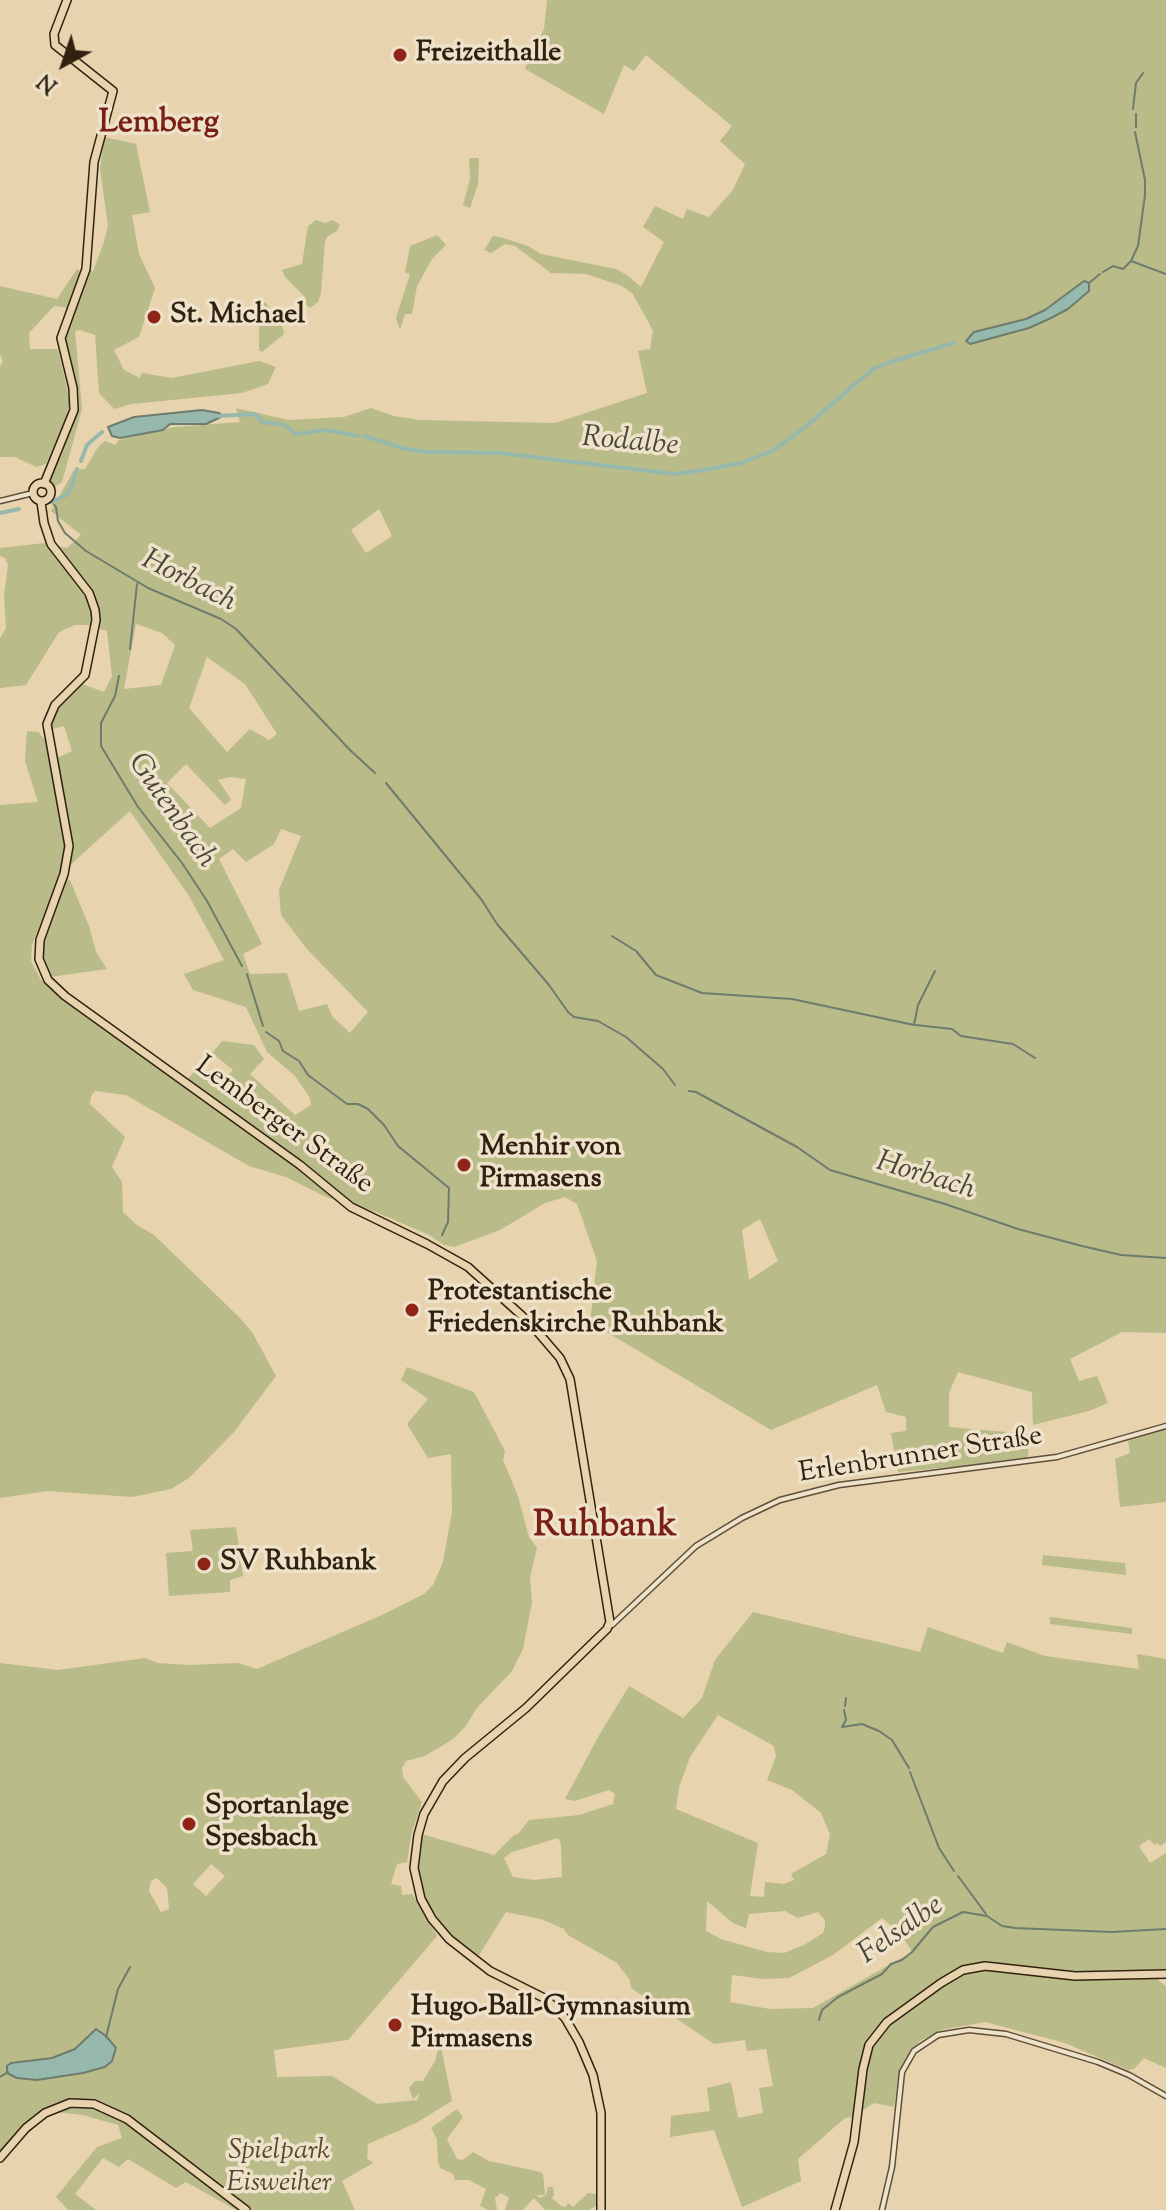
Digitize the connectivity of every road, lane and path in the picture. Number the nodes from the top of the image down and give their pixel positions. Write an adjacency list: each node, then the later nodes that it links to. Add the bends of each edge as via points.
1 (67, 0): 2 (main road, via 54,43 113,88 94,162 86,269 61,338 74,410)
2 (44, 484): 3 (main road, via 35,486); 5 (main road, via 51,492)
3 (33, 493): 4 (street); 5 (main road)
4 (0, 501)
5 (41, 502): 8 (main road, Lemberger Straße, via 51,544 89,593 96,620 85,675 47,719 69,846 40,940 39,959 48,980 343,1202 456,1259 530,1323 560,1358 571,1384)
6 (1166, 1426): 7 (street, Erlenbrunner Straße, via 1057,1457 839,1485 780,1500 706,1539)
7 (621, 1616): 8 (street); 9 (street, Erlenbrunner Straße)
8 (611, 1617): 9 (main road, Lemberger Straße)
9 (607, 1629): 14 (main road, Lemberger Straße, via 450,1773 424,1814 414,1868 421,1899 446,1936 490,1971 546,1999 579,2042 601,2113)
10 (1166, 1974): 15 (main road, via 1067,1975 985,1966 941,1983 873,2038)
11 (1166, 2096): 16 (street, via 1114,2068 1006,2034 958,2030 938,2035 914,2051 902,2072)
12 (0, 2158): 13 (main road, via 45,2113 70,2103 94,2104 127,2119)
13 (246, 2210)
14 (601, 2210)
15 (835, 2210)
16 (882, 2210)

